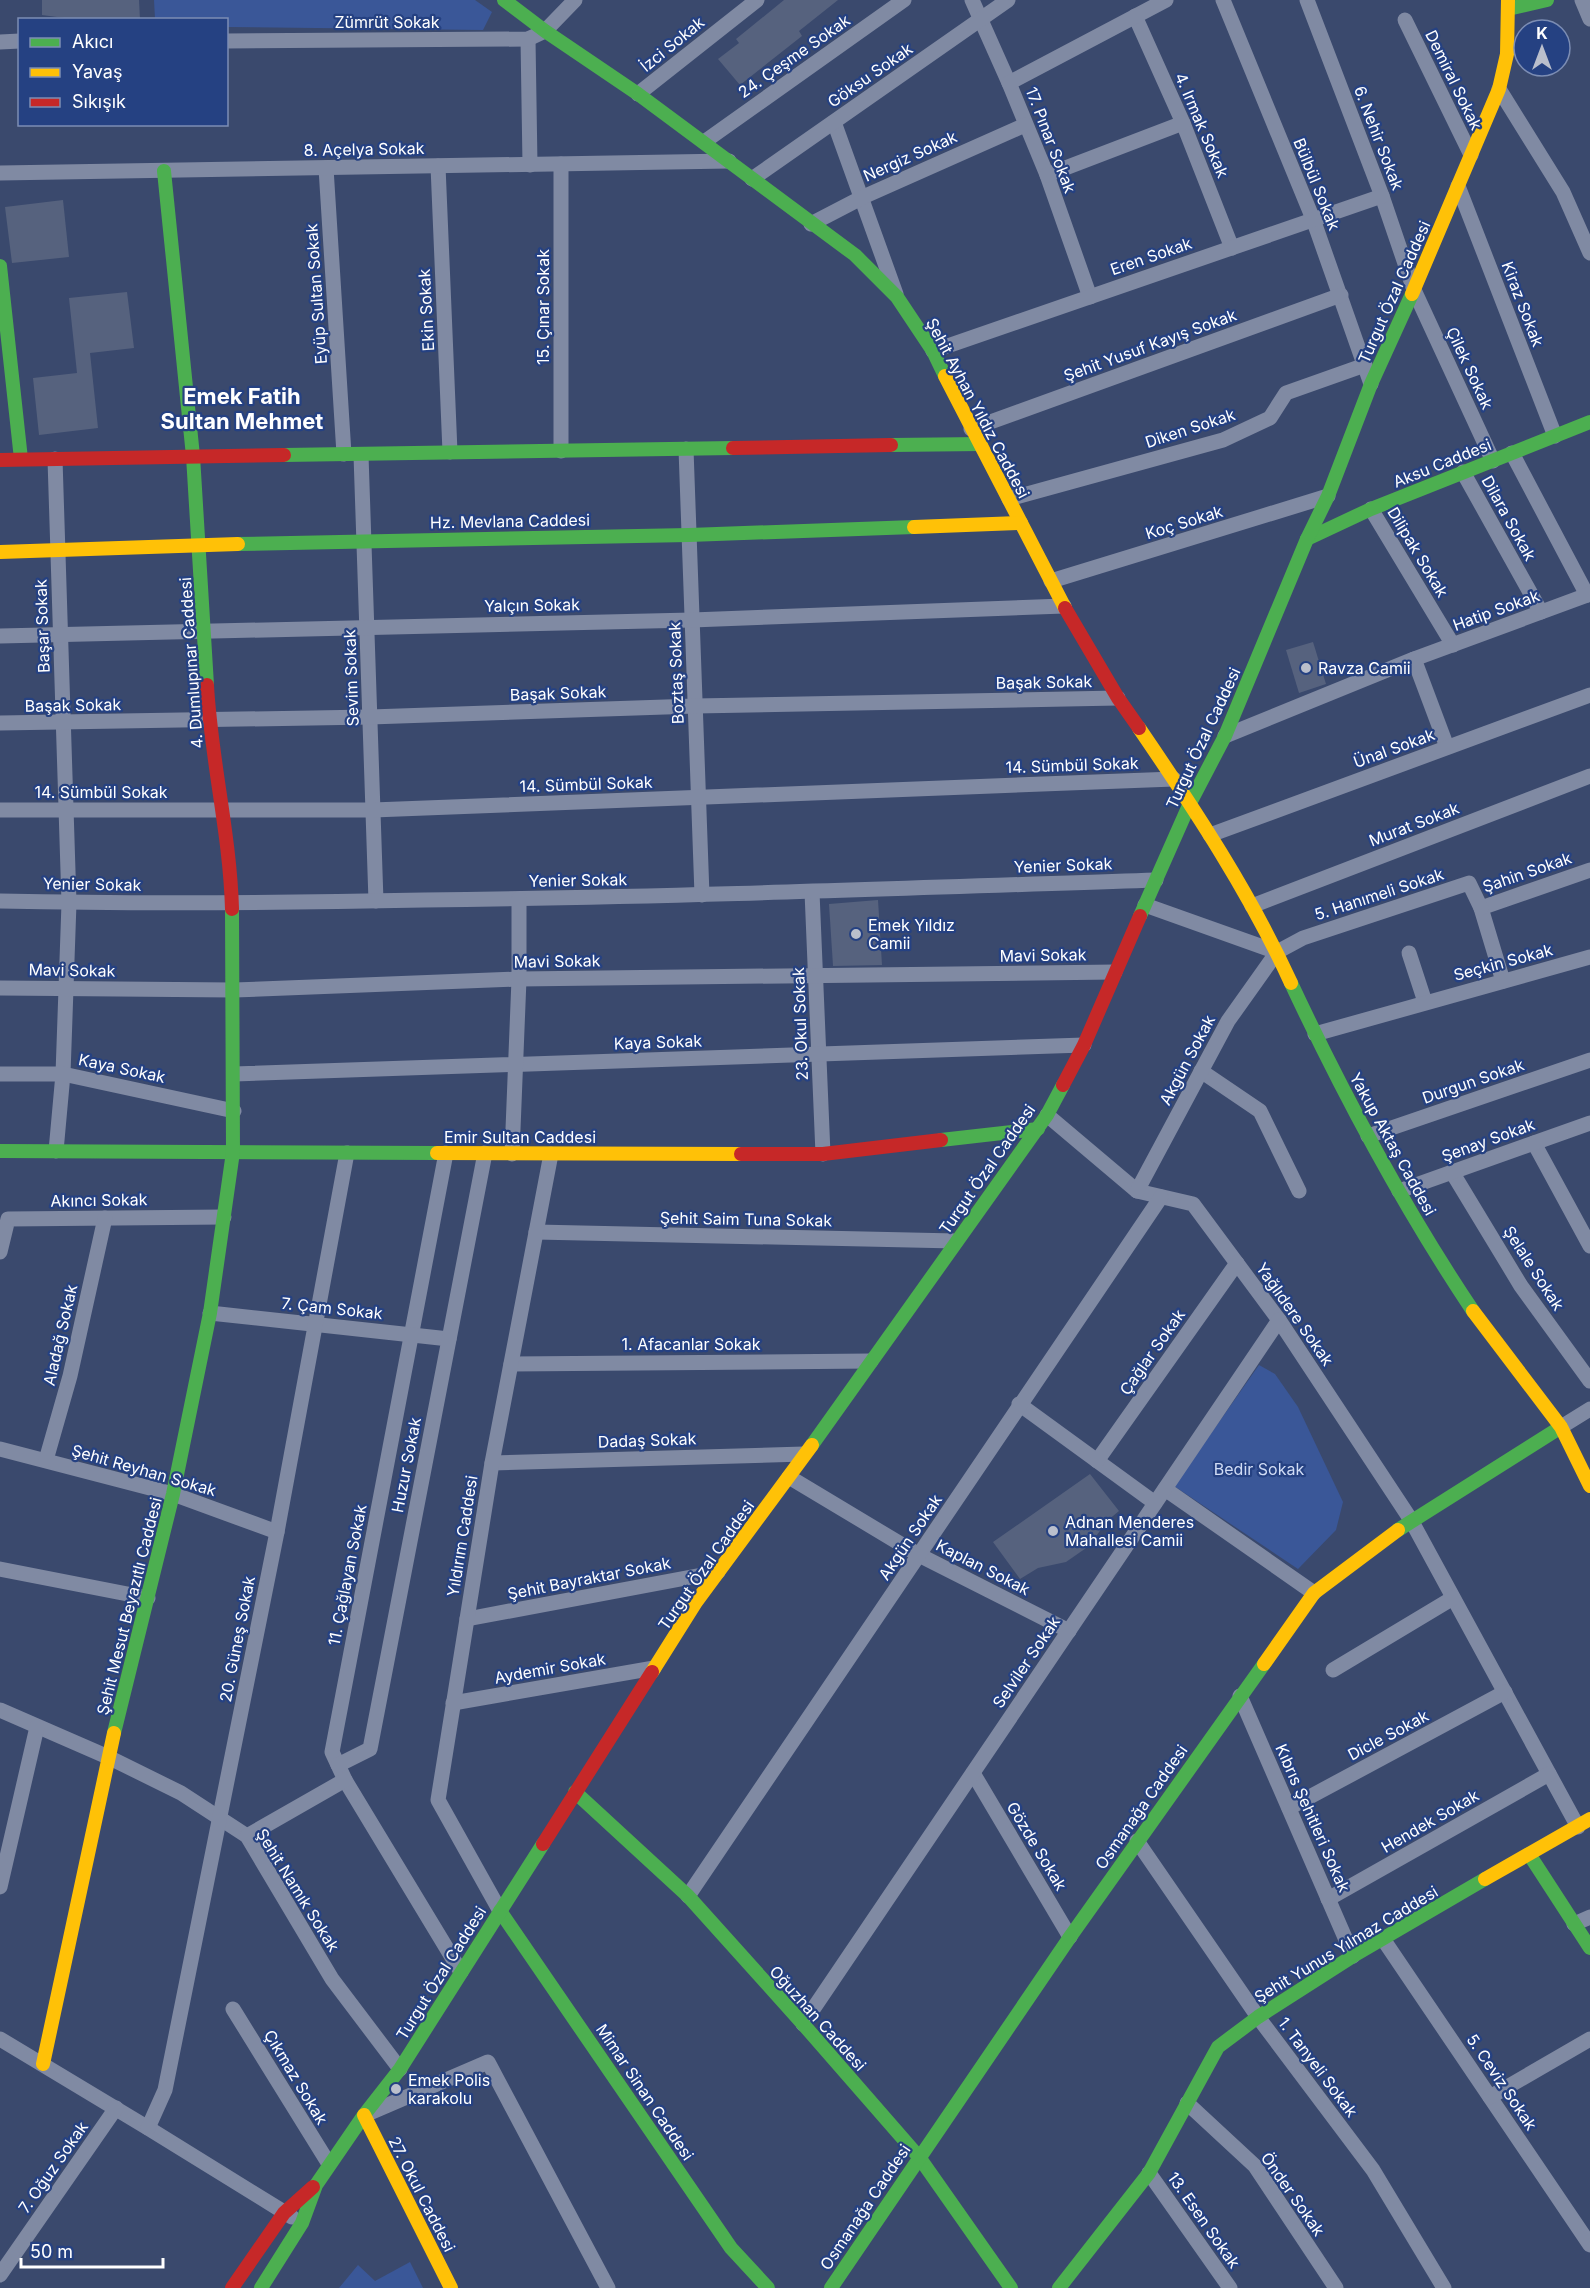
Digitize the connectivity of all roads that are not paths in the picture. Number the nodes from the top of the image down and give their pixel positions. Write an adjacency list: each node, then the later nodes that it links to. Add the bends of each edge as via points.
1 (504, 0): 17 (street, Şehit Ayhan Yıldız Caddesi)
2 (575, 0): 17 (street)
3 (756, 0): 24 (street, İzci Sokak)
4 (904, 0): 28 (street, 24. Çeşme Sokak)
5 (972, 0): 14 (street, 17. Pınar Sokak)
6 (1008, 0): 14 (street, Göksu Sokak)
7 (1166, 0): 13 (street)
8 (1223, 0): 42 (street, Bülbül Sokak)
9 (1547, 0): 12 (street)
10 (1582, 0): 15 (street)
11 (1308, 1): 40 (street, 6. Nehir Sokak)
12 (1508, 5): 23 (street, Turgut Özal Caddesi, via 1506,54)
13 (1136, 16): 22 (street); 26 (street, 4. Irmak Sokak)
14 (981, 17): 22 (street, 17. Pınar Sokak); 25 (street, Göksu Sokak)
15 (1590, 19)
16 (1405, 20): 29 (street, Demiral Sokak)
17 (545, 31): 18 (street, Zümrüt Sokak); 24 (street, Şehit Ayhan Yıldız Caddesi)
18 (528, 39): 20 (street, Zümrüt Sokak); 32 (street)
19 (18, 41): 21 (street)
20 (228, 41)
21 (0, 42)
22 (1009, 83): 27 (street, 17. Pınar Sokak)
23 (1499, 89): 29 (street, Turgut Özal Caddesi); 45 (street, via 1563,192)
24 (638, 94): 28 (street, Şehit Ayhan Yıldız Caddesi)
25 (834, 122): 38 (street, Göksu Sokak); 41 (street)
26 (1183, 123): 37 (street); 44 (street, 4. Irmak Sokak)
27 (1025, 125): 37 (street, 17. Pınar Sokak); 41 (street, Nergiz Sokak)
28 (704, 142): 30 (street, Şehit Ayhan Yıldız Caddesi)
29 (1471, 155): 39 (street, Turgut Özal Caddesi)
30 (729, 161): 31 (street, 8. Açelya Sokak); 38 (street, Şehit Ayhan Yıldız Caddesi)
31 (561, 164): 32 (street, 8. Açelya Sokak); 59 (street, 15. Çınar Sokak)
32 (530, 165): 33 (street, 8. Açelya Sokak)
33 (438, 166): 34 (street, 8. Açelya Sokak); 60 (street, Ekin Sokak)
34 (326, 168): 35 (street, 8. Açelya Sokak); 62 (street, Eyüp Sultan Sokak)
35 (165, 171): 36 (street, 8. Açelya Sokak); 64 (street, 4. Dumlupınar Caddesi)
36 (0, 173)
37 (1047, 175): 50 (street, 17. Pınar Sokak)
38 (752, 179): 43 (street, Şehit Ayhan Yıldız Caddesi)
39 (1458, 186): 47 (street, Turgut Özal Caddesi); 56 (street, Kiraz Sokak)
40 (1382, 196): 42 (street, Eren Sokak); 47 (street, 6. Nehir Sokak)
41 (863, 197): 43 (street, Nergiz Sokak); 49 (street)
42 (1313, 219): 44 (street, Eren Sokak); 48 (street, Bülbül Sokak)
43 (811, 224): 49 (street, Şehit Ayhan Yıldız Caddesi, via 855,255)
44 (1232, 248): 50 (street, Eren Sokak)
45 (1590, 253)
46 (0, 266): 65 (street)
47 (1414, 290): 53 (street, Turgut Özal Caddesi); 68 (street, Çilek Sokak)
48 (1341, 295): 52 (street, Bülbül Sokak); 55 (street, Şehit Yusuf Kayış Sokak)
49 (897, 297): 51 (street, Şehit Ayhan Yıldız Caddesi)
50 (1090, 297): 51 (street, Eren Sokak)
51 (933, 351): 55 (street, Şehit Ayhan Yıldız Caddesi)
52 (1365, 365): 53 (street, Bülbül Sokak); 71 (street, Diken Sokak, via 1286,393 1270,418 1223,440)
53 (1371, 384): 70 (street, Turgut Özal Caddesi)
54 (1589, 425): 56 (street, Aksu Caddesi)
55 (971, 429): 57 (street, Şehit Ayhan Yıldız Caddesi)
56 (1555, 436): 61 (street, Aksu Caddesi)
57 (981, 444): 58 (street); 71 (street, Şehit Ayhan Yıldız Caddesi)
58 (686, 449): 59 (street); 74 (street, Boztaş Sokak)
59 (561, 451): 60 (street)
60 (450, 452): 63 (street)
61 (1512, 453): 68 (street, Aksu Caddesi); 81 (street)
62 (344, 454): 63 (street); 64 (street)
63 (361, 454): 76 (street, Sevim Sokak)
64 (193, 456): 66 (street); 77 (street, 4. Dumlupınar Caddesi)
65 (21, 459): 66 (street); 67 (street)
66 (55, 459): 78 (street, Başar Sokak)
67 (0, 460)
68 (1493, 461): 69 (street, Aksu Caddesi)
69 (1464, 472): 72 (street, Aksu Caddesi); 83 (street, Dilara Sokak)
70 (1328, 496): 75 (street, Turgut Özal Caddesi); 80 (street, Koç Sokak)
71 (1009, 499): 73 (street, Şehit Ayhan Yıldız Caddesi)
72 (1371, 509): 75 (street, Aksu Caddesi); 89 (street, Dilipak Sokak)
73 (1021, 523): 74 (street, Hz. Mevlana Caddesi); 80 (street, Şehit Ayhan Yıldız Caddesi)
74 (689, 535): 76 (street, Hz. Mevlana Caddesi); 84 (street, Boztaş Sokak)
75 (1307, 539): 98 (street, Turgut Özal Caddesi)
76 (364, 540): 77 (street, Hz. Mevlana Caddesi); 85 (street, Sevim Sokak)
77 (199, 547): 78 (street, Hz. Mevlana Caddesi); 86 (street, 4. Dumlupınar Caddesi)
78 (57, 550): 79 (street, Hz. Mevlana Caddesi); 88 (street, Başar Sokak)
79 (0, 552)
80 (1051, 581): 82 (street, Şehit Ayhan Yıldız Caddesi)
81 (1589, 595): 83 (street, Hatip Sokak)
82 (1064, 606): 84 (street, Yalçın Sokak); 92 (street, Şehit Ayhan Yıldız Caddesi)
83 (1542, 612): 89 (street, Hatip Sokak)
84 (692, 620): 85 (street, Yalçın Sokak); 93 (street, Boztaş Sokak)
85 (367, 627): 86 (street, Yalçın Sokak); 94 (street, Sevim Sokak)
86 (205, 632): 88 (street, Yalçın Sokak); 95 (street, 4. Dumlupınar Caddesi)
87 (0, 636): 88 (street, Yalçın Sokak)
88 (62, 636): 97 (street, Başar Sokak)
89 (1453, 645): 90 (street, Hatip Sokak)
90 (1414, 659): 98 (street, Hatip Sokak); 99 (street)
91 (1590, 694): 99 (street, Ünal Sokak)
92 (1118, 698): 93 (street, Başak Sokak); 101 (street, Şehit Ayhan Yıldız Caddesi)
93 (695, 706): 94 (street, Başak Sokak); 102 (street, Boztaş Sokak)
94 (370, 717): 95 (street, Başak Sokak); 107 (street, Sevim Sokak)
95 (209, 720): 97 (street, Başak Sokak); 106 (street, 4. Dumlupınar Caddesi)
96 (0, 723): 97 (street, Başak Sokak)
97 (64, 724): 104 (street, Başar Sokak)
98 (1225, 735): 103 (street, Turgut Özal Caddesi)
99 (1447, 747): 108 (street, Ünal Sokak)
100 (1590, 776): 119 (street, Murat Sokak)
101 (1174, 779): 102 (street, 14. Sümbül Sokak); 103 (street, Şehit Ayhan Yıldız Caddesi)
102 (698, 798): 107 (street, 14. Sümbül Sokak); 112 (street, Boztaş Sokak)
103 (1190, 803): 108 (street, Yakup Aktaş Caddesi); 110 (street, Turgut Özal Caddesi)
104 (66, 809): 105 (street, 14. Sümbül Sokak); 106 (street, 14. Sümbül Sokak); 116 (street, Başar Sokak)
105 (0, 810)
106 (223, 810): 107 (street, 14. Sümbül Sokak); 117 (street, 4. Dumlupınar Caddesi)
107 (373, 810): 115 (street, Sevim Sokak)
108 (1210, 835): 119 (street, Yakup Aktaş Caddesi)
109 (1590, 870): 120 (street, Şahin Sokak)
110 (1156, 880): 111 (street, Yenier Sokak); 118 (street, Turgut Özal Caddesi)
111 (812, 892): 112 (street, Yenier Sokak); 125 (street, 23. Okul Sokak)
112 (702, 895): 113 (street, Yenier Sokak)
113 (519, 899): 115 (street, Yenier Sokak); 126 (street)
114 (0, 901): 116 (street, Yenier Sokak)
115 (376, 901): 117 (street, Yenier Sokak)
116 (69, 903): 117 (street, Yenier Sokak); 129 (street, Başar Sokak)
117 (232, 903): 130 (street, 4. Dumlupınar Caddesi)
118 (1145, 905): 121 (street); 124 (street, Turgut Özal Caddesi)
119 (1252, 906): 121 (street, Yakup Aktaş Caddesi)
120 (1481, 908): 121 (street, 5. Hanımeli Sokak, via 1469,883 1303,938); 127 (street, Şahin Sokak)
121 (1277, 952): 132 (street, Yakup Aktaş Caddesi); 137 (street, Akgün Sokak, via 1228,1021)
122 (1409, 953): 131 (street)
123 (1590, 957): 127 (street, Seçkin Sokak)
124 (1114, 972): 125 (street, Mavi Sokak); 133 (street, Turgut Özal Caddesi)
125 (817, 976): 126 (street, Mavi Sokak); 134 (street, 23. Okul Sokak)
126 (519, 979): 130 (street, Mavi Sokak); 136 (street)
127 (1503, 981): 131 (street, Seçkin Sokak)
128 (0, 988): 129 (street, Mavi Sokak)
129 (67, 988): 130 (street, Mavi Sokak); 139 (street, Başar Sokak)
130 (234, 990): 140 (street, 4. Dumlupınar Caddesi)
131 (1425, 1002): 132 (street, Seçkin Sokak)
132 (1315, 1034): 145 (street, Yakup Aktaş Caddesi)
133 (1084, 1045): 134 (street, Kaya Sokak); 142 (street, Turgut Özal Caddesi)
134 (820, 1054): 136 (street, Kaya Sokak); 155 (street, 23. Okul Sokak)
135 (1590, 1060): 145 (street, Durgun Sokak)
136 (515, 1065): 140 (street, Kaya Sokak); 153 (street)
137 (1201, 1071): 157 (street, Akgün Sokak); 158 (street, via 1260,1111)
138 (0, 1074): 139 (street, Kaya Sokak)
139 (63, 1074): 141 (street, Kaya Sokak); 148 (street, Başar Sokak)
140 (234, 1074): 141 (street, 4. Dumlupınar Caddesi)
141 (234, 1111): 149 (street, 4. Dumlupınar Caddesi)
142 (1047, 1115): 144 (street, Turgut Özal Caddesi); 157 (street, Yağlıdere Sokak)
143 (1588, 1127): 146 (street, Şenay Sokak)
144 (1038, 1129): 155 (street, Emir Sultan Caddesi); 164 (street, Turgut Özal Caddesi)
145 (1368, 1136): 159 (street, Yakup Aktaş Caddesi)
146 (1534, 1143): 156 (street, Şenay Sokak); 165 (street)
147 (0, 1151): 148 (street, Emir Sultan Caddesi)
148 (56, 1151): 149 (street, Emir Sultan Caddesi)
149 (233, 1152): 150 (street, Emir Sultan Caddesi); 161 (street, Şehit Mesut Beyazıtlı Caddesi)
150 (347, 1153): 151 (street, Emir Sultan Caddesi); 170 (street, 20. Güneş Sokak)
151 (446, 1153): 152 (street, Emir Sultan Caddesi); 171 (street, 11. Çağlayan Sokak)
152 (484, 1153): 153 (street, Emir Sultan Caddesi); 172 (street, Huzur Sokak)
153 (512, 1154): 154 (street, Emir Sultan Caddesi)
154 (551, 1154): 155 (street, Emir Sultan Caddesi); 163 (street, Yıldırım Caddesi)
155 (823, 1155)
156 (1452, 1172): 159 (street, Şenay Sokak); 175 (street, Şelale Sokak, via 1521,1286)
157 (1137, 1191): 160 (street, Yağlıdere Sokak)
158 (1299, 1191)
159 (1399, 1191): 178 (street, Yakup Aktaş Caddesi, via 1472,1310)
160 (1161, 1197): 167 (street, Yağlıdere Sokak, via 1193,1204); 176 (street, Akgün Sokak)
161 (224, 1217): 162 (street, Akıncı Sokak); 168 (street, Şehit Mesut Beyazıtlı Caddesi)
162 (105, 1218): 166 (street, Akıncı Sokak, via 8,1220); 181 (street, Aladağ Sokak, via 70,1376)
163 (536, 1232): 164 (street, Şehit Saim Tuna Sokak); 174 (street, Yıldırım Caddesi)
164 (956, 1241): 173 (street, Turgut Özal Caddesi)
165 (1590, 1246)
166 (0, 1252)
167 (1237, 1263): 169 (street, Yağlıdere Sokak); 182 (street, Çağlar Sokak)
168 (210, 1313): 170 (street, 7. Çam Sokak); 187 (street, Şehit Mesut Beyazıtlı Caddesi)
169 (1279, 1320): 186 (street, Selviler Sokak); 189 (street, Yağlıdere Sokak)
170 (315, 1324): 171 (street, 7. Çam Sokak); 190 (street, 20. Güneş Sokak)
171 (411, 1335): 172 (street, 7. Çam Sokak); 207 (street, 11. Çağlayan Sokak, via 332,1752)
172 (449, 1339): 207 (street, Huzur Sokak, via 370,1749)
173 (871, 1361): 174 (street, 1. Afacanlar Sokak); 180 (street, Turgut Özal Caddesi)
174 (511, 1364): 183 (street, Yıldırım Caddesi)
175 (1590, 1381)
176 (1019, 1404): 182 (street); 191 (street, Akgün Sokak)
177 (1590, 1409): 178 (street)
178 (1561, 1427): 185 (street, Yakup Aktaş Caddesi); 189 (street, Osmanağa Caddesi)
179 (0, 1449): 181 (street, Şehit Reyhan Sokak)
180 (804, 1454): 183 (street, Dadaş Sokak); 184 (street, Turgut Özal Caddesi)
181 (46, 1460): 187 (street, Şehit Reyhan Sokak)
182 (1097, 1461): 188 (street)
183 (492, 1463): 197 (street, Yıldırım Caddesi)
184 (789, 1477): 191 (street, Kaplan Sokak); 193 (street, Turgut Özal Caddesi)
185 (1590, 1486)
186 (1165, 1489): 188 (street, Selviler Sokak); 194 (street)
187 (174, 1494): 190 (street, Şehit Reyhan Sokak); 195 (street, Şehit Mesut Beyazıtlı Caddesi)
188 (1155, 1503): 198 (street, Selviler Sokak)
189 (1411, 1520): 194 (street, Osmanağa Caddesi); 196 (street, Yağlıdere Sokak)
190 (277, 1532): 213 (street, 20. Güneş Sokak)
191 (920, 1555): 198 (street, Kaplan Sokak); 219 (street, Akgün Sokak)
192 (0, 1569): 195 (street)
193 (718, 1572): 197 (street, Şehit Bayraktar Sokak); 199 (street, Turgut Özal Caddesi)
194 (1314, 1593): 202 (street, Osmanağa Caddesi)
195 (148, 1598): 206 (street, Şehit Mesut Beyazıtlı Caddesi)
196 (1453, 1598): 200 (street); 201 (street, Yağlıdere Sokak)
197 (467, 1619): 203 (street, Yıldırım Caddesi)
198 (1069, 1631): 208 (street, Selviler Sokak)
199 (654, 1668): 203 (street, Aydemir Sokak); 211 (street, Turgut Özal Caddesi)
200 (1334, 1670)
201 (1504, 1692): 209 (street, Yağlıdere Sokak); 212 (street, Dicle Sokak)
202 (1240, 1696): 212 (street, Kıbrıs Şehitleri Sokak); 216 (street, Osmanağa Caddesi)
203 (453, 1703): 221 (street, Yıldırım Caddesi, via 438,1800)
204 (0, 1710): 205 (street, Şehit Namık Sokak)
205 (37, 1727): 206 (street, Şehit Namık Sokak); 218 (street)
206 (108, 1757): 213 (street, Şehit Namık Sokak); 234 (street, Şehit Mesut Beyazıtlı Caddesi)
207 (338, 1765): 210 (street, 11. Çağlayan Sokak)
208 (973, 1773): 224 (street, Gözde Sokak); 231 (street, Selviler Sokak)
209 (1549, 1774): 214 (street, Yağlıdere Sokak); 220 (street, Hendek Sokak)
210 (345, 1780): 215 (street); 228 (street, 11. Çağlayan Sokak)
211 (575, 1792): 219 (street, Oğuzhan Caddesi); 221 (street, Turgut Özal Caddesi)
212 (1289, 1808): 220 (street, Kıbrıs Şehitleri Sokak)
213 (221, 1817): 215 (street, Şehit Namık Sokak); 240 (street, 20. Güneş Sokak, via 165,2090)
214 (1584, 1823): 217 (street, Şehit Yunus Yılmaz Caddesi)
215 (247, 1836): 235 (street, Şehit Namık Sokak, via 332,1979)
216 (1137, 1841): 224 (street, Osmanağa Caddesi); 230 (street, 1. Tanyeli Sokak)
217 (1529, 1854): 223 (street); 225 (street, Şehit Yunus Yılmaz Caddesi)
218 (0, 1887)
219 (688, 1896): 231 (street, Oğuzhan Caddesi)
220 (1328, 1899): 227 (street, Kıbrıs Şehitleri Sokak)
221 (500, 1911): 228 (street, Turgut Özal Caddesi); 253 (street, Mimar Sinan Caddesi, via 731,2248)
222 (1590, 1917): 223 (street)
223 (1574, 1924): 226 (street)
224 (1070, 1937): 241 (street, Osmanağa Caddesi)
225 (1383, 1939): 227 (street, Şehit Yunus Yılmaz Caddesi); 236 (street, 5. Ceviz Sokak)
226 (1590, 1948)
227 (1353, 1956): 230 (street, Şehit Yunus Yılmaz Caddesi)
228 (461, 1972): 235 (street, Turgut Özal Caddesi)
229 (233, 2009): 242 (street, Çıkmaz Sokak)
230 (1258, 2016): 237 (street, Şehit Yunus Yılmaz Caddesi, via 1218,2047); 259 (street, 1. Tanyeli Sokak, via 1373,2170)
231 (802, 2024): 241 (street, Oğuzhan Caddesi)
232 (0, 2039): 234 (street)
233 (1590, 2039): 236 (street)
234 (44, 2064): 238 (street)
235 (400, 2068): 239 (street, Turgut Özal Caddesi)
236 (1490, 2097): 247 (street, 5. Ceviz Sokak)
237 (1187, 2103): 243 (street, Şehit Yunus Yılmaz Caddesi); 258 (street, Önder Sokak, via 1255,2166)
238 (116, 2109): 240 (street); 248 (street, 7. Oğuz Sokak)
239 (364, 2115): 242 (street, Turgut Özal Caddesi); 251 (street, 27. Okul Caddesi); 252 (street, via 488,2062)
240 (148, 2128): 245 (street)
241 (919, 2157): 254 (street, Osmanağa Caddesi); 255 (street, Oğuzhan Caddesi)
242 (328, 2164): 244 (street, Turgut Özal Caddesi)
243 (1149, 2173): 256 (street, Şehit Yunus Yılmaz Caddesi); 257 (street, 13. Esen Sokak)
244 (316, 2185): 245 (street, Turgut Özal Caddesi); 246 (street, Turgut Özal Caddesi)
245 (284, 2213): 246 (street); 249 (street, Turgut Özal Caddesi)
246 (302, 2223): 250 (street, Turgut Özal Caddesi)
247 (1590, 2245)
248 (0, 2275)
249 (232, 2288)
250 (261, 2288)
251 (452, 2288)
252 (608, 2288)
253 (768, 2288)
254 (831, 2288)
255 (1011, 2288)
256 (1059, 2288)
257 (1230, 2288)
258 (1335, 2288)
259 (1444, 2288)

